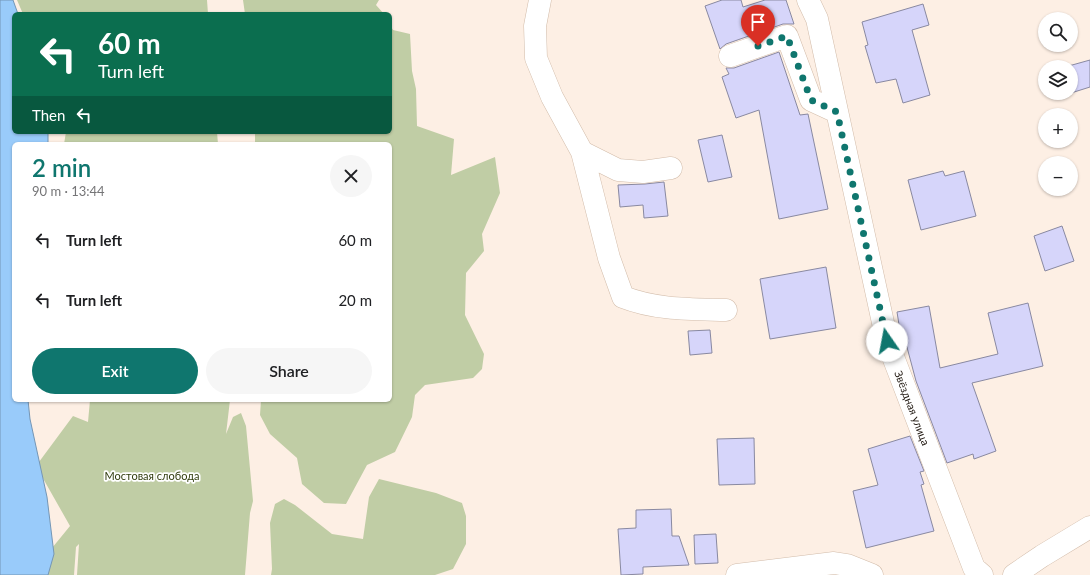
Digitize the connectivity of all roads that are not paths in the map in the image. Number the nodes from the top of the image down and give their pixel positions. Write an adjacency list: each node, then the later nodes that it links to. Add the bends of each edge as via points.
1 (540, 0): 5 (street, via 535,26 536,58 552,97)
2 (808, 0): 4 (street, Звёздная улица, via 816,19)
3 (730, 56): 4 (street, via 787,36 811,100)
4 (837, 112): 11 (street, Звёздная улица, via 887,341 974,568)
5 (582, 152): 6 (street, via 618,170 643,172); 7 (street, via 609,258 623,297 638,303 670,308)
6 (671, 168)
7 (726, 310)
8 (1090, 527): 12 (street)
9 (737, 575): 10 (street, via 834,564 847,565)
10 (872, 575)
11 (982, 575)
12 (1014, 575)

